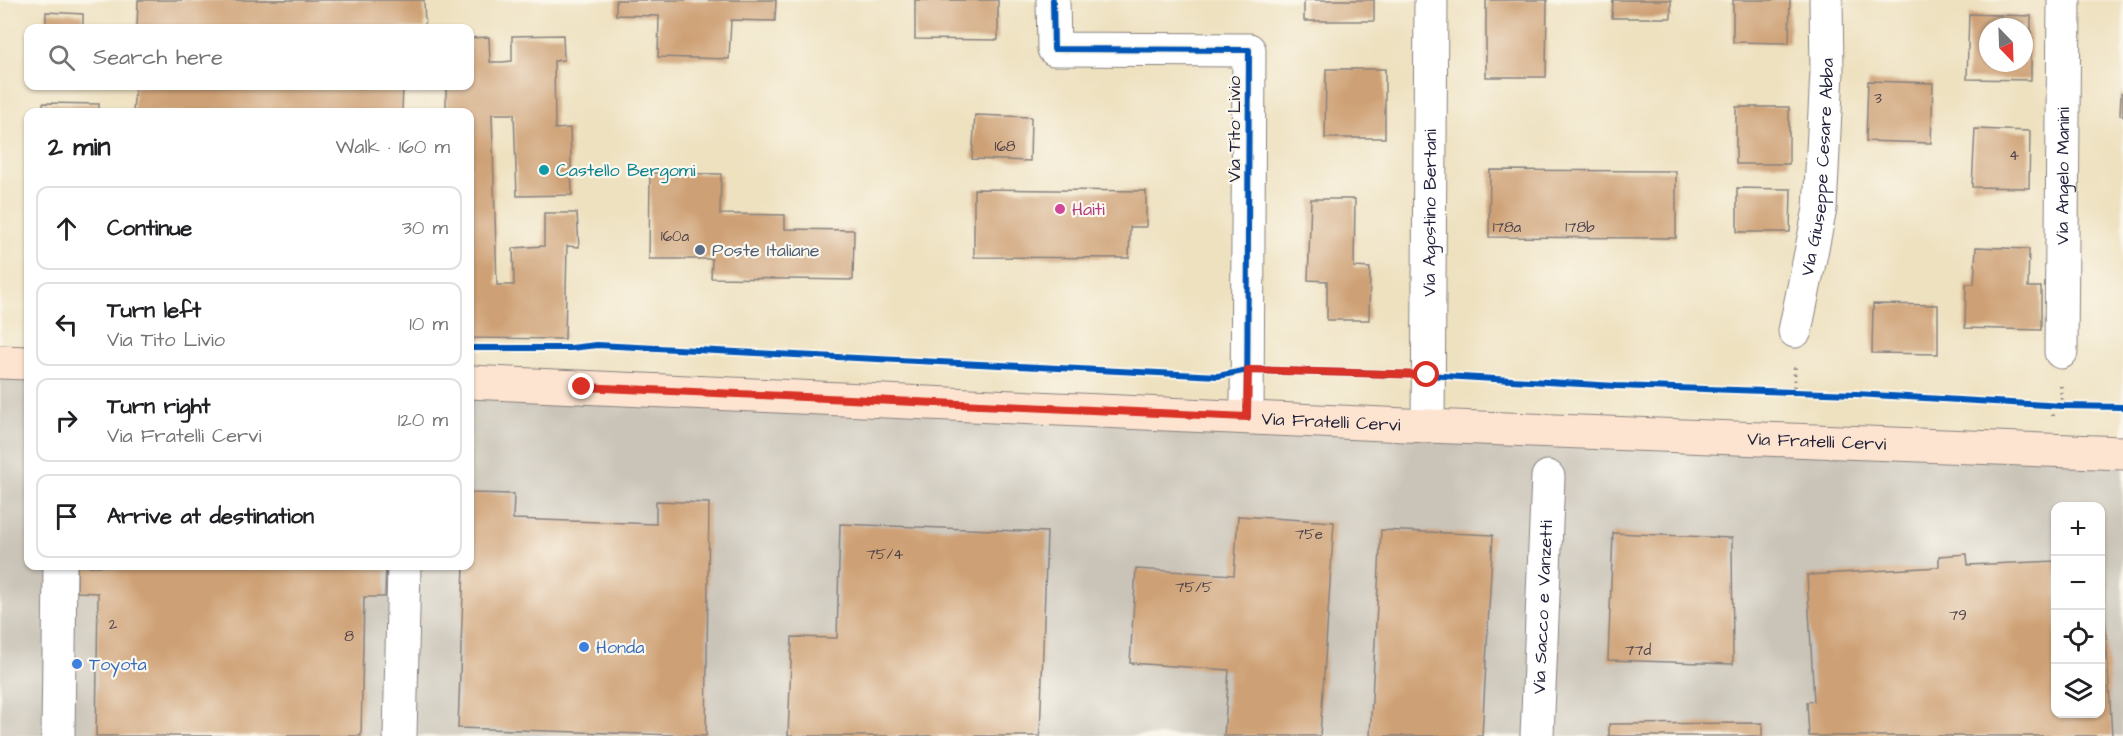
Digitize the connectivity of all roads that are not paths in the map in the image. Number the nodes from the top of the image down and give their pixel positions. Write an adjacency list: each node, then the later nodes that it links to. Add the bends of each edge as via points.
1 (1053, 0): 10 (street, Via Tito Livio, via 1054,49 1249,50)
2 (1431, 0): 11 (street, Via Agostino Bertani)
3 (1826, 0): 5 (street, Via Giuseppe Cesare Abba, via 1821,208)
4 (2064, 0): 6 (street, Via Angelo Manini)
5 (1795, 331)
6 (2061, 352)
7 (0, 362): 8 (main road)
8 (24, 363)
9 (474, 382): 10 (main road, Via Fratelli Cervi)
10 (1247, 417): 11 (main road, Via Fratelli Cervi)
11 (1428, 426): 12 (main road, Via Fratelli Cervi)
12 (2123, 453)
13 (1548, 477): 18 (street, Via Sacco e Vanzetti)
14 (60, 570): 16 (street)
15 (404, 570): 17 (street)
16 (58, 736)
17 (400, 736)
18 (1537, 736)

